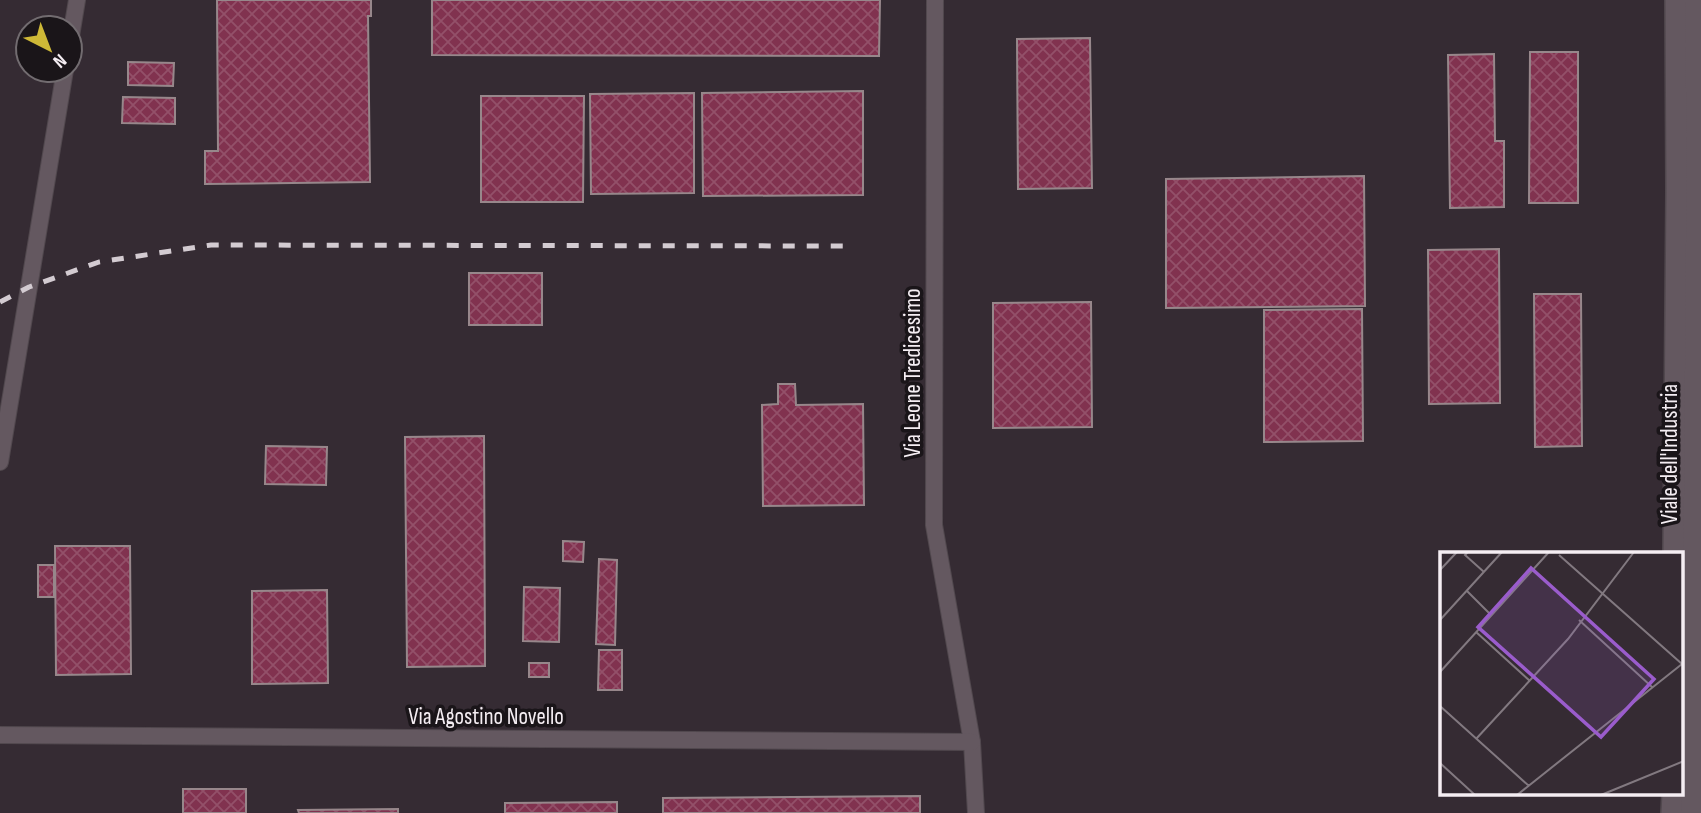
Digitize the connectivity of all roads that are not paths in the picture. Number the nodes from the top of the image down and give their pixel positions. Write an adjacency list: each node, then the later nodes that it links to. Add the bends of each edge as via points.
1 (935, 0): 9 (street, Via Leone Tredicesimo, via 934,525)
2 (1676, 0): 7 (main road, Viale dell'Industria)
3 (1696, 0): 5 (main road, Viale dell'Industria)
4 (63, 84): 6 (street)
5 (1699, 180): 11 (main road, Viale dell'Industria)
6 (0, 462)
7 (1674, 552)
8 (0, 734): 9 (street, Via Agostino Novello)
9 (972, 742): 10 (street, Via Leone Tredicesimo)
10 (976, 813)
11 (1692, 813)

